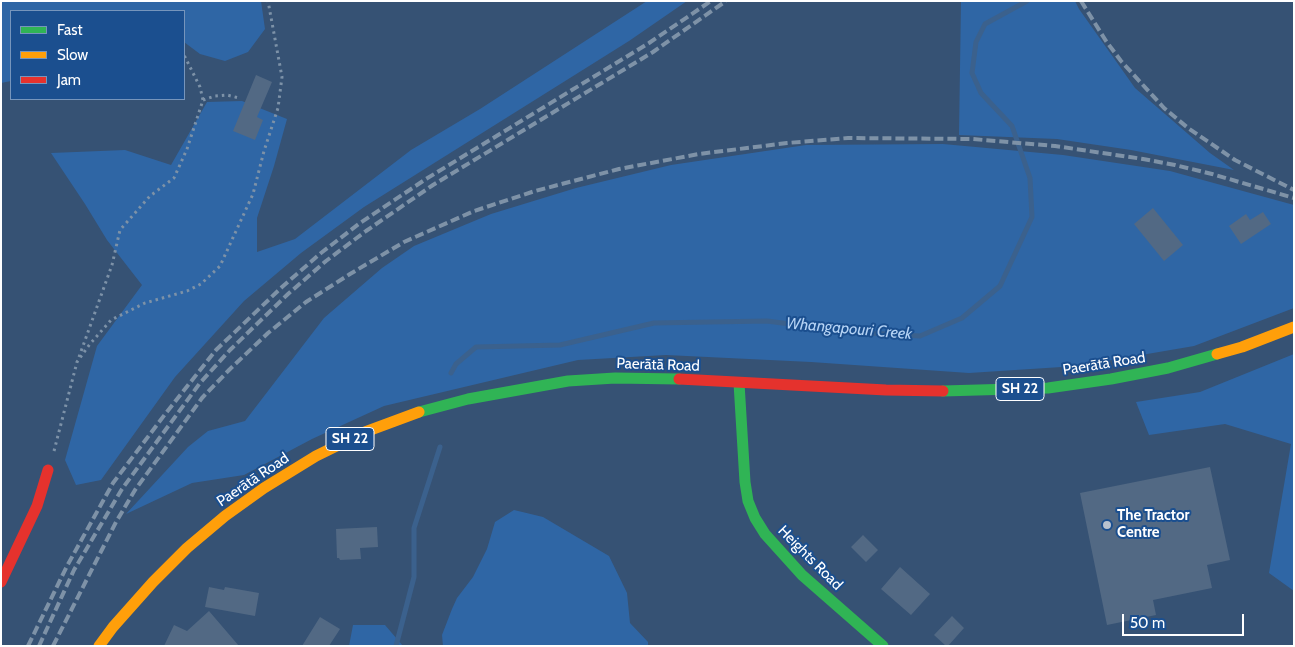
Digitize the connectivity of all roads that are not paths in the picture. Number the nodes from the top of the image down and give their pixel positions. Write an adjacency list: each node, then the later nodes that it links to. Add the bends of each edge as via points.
1 (1294, 327): 2 (main road, Paerātā Road / SH 22, via 1242,347 1168,368 1048,388 886,390)
2 (739, 383): 5 (main road, Paerātā Road / SH 22, via 614,378 568,381 468,399 418,412 365,432 316,456 225,516 153,582); 6 (main road, Heights Road, via 745,482 755,518 770,541 802,575)
3 (48, 470): 4 (main road, via 37,506)
4 (1, 582)
5 (99, 646)
6 (882, 646)

